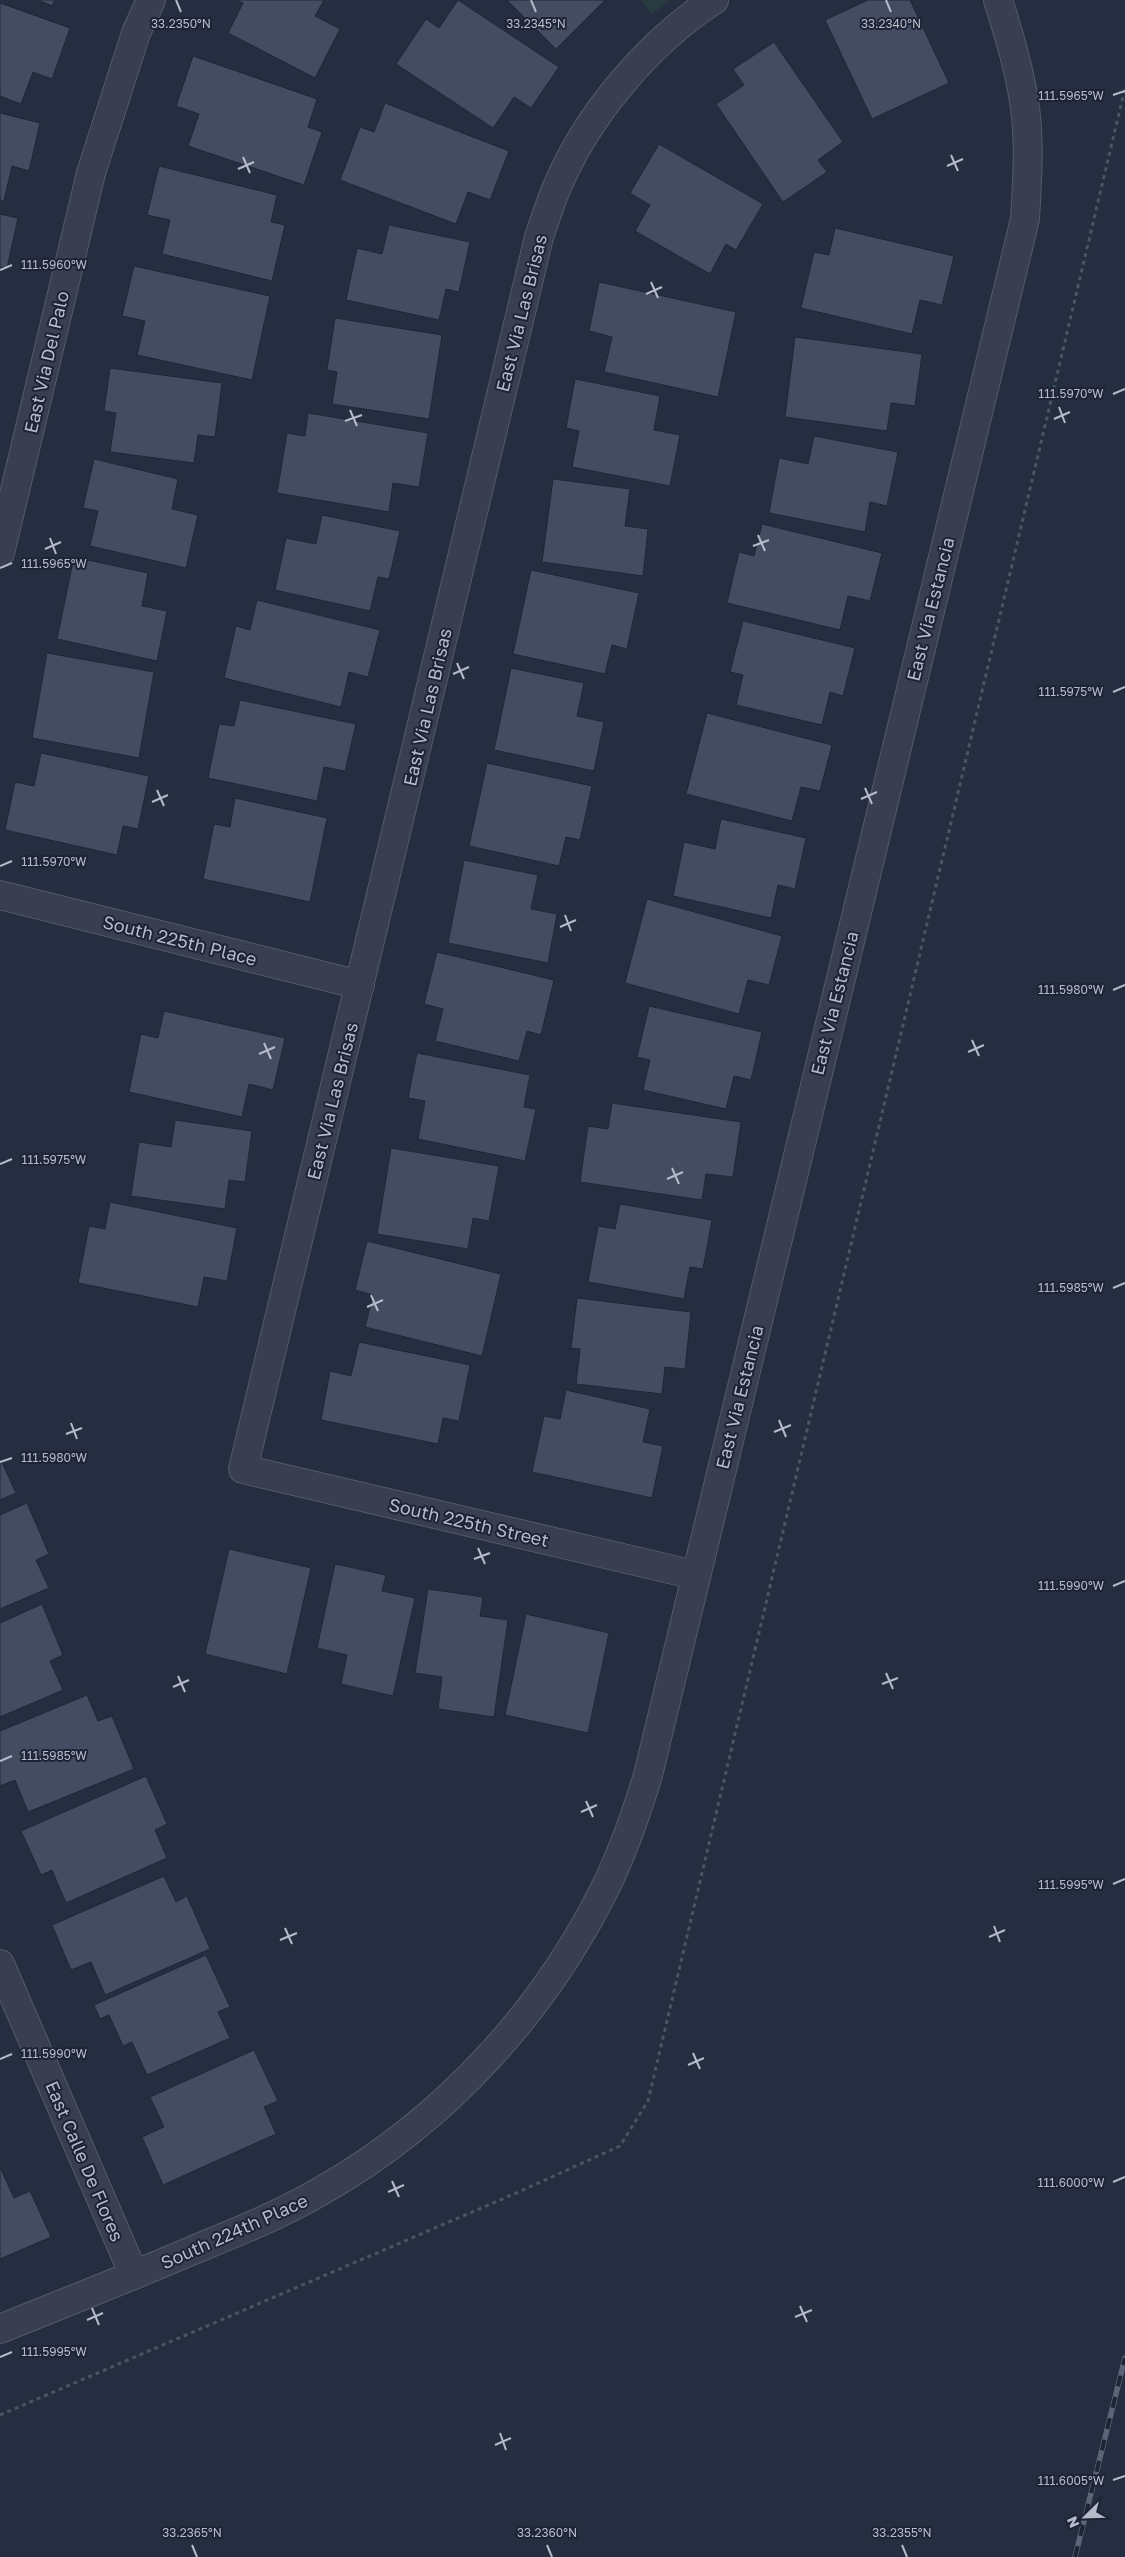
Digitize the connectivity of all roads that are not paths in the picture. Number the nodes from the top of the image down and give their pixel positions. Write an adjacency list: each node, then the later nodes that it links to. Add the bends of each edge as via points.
1 (151, 0): 4 (street, East Via Del Palo, via 136,34 91,173)
2 (714, 0): 6 (street, East Via Las Brisas, via 651,50 581,141 557,186 537,246)
3 (998, 0): 8 (street, East Via Estancia, via 1013,46 1025,108 1028,169 1025,219)
4 (0, 553)
5 (0, 895): 6 (street, South 225th Place)
6 (360, 985): 7 (street, East Via Las Brisas)
7 (243, 1469): 8 (street, South 225th Street)
8 (696, 1574): 10 (street, East Via Estancia, via 648,1775 632,1826 609,1880)
9 (0, 1964): 11 (street, East Calle De Flores)
10 (547, 1986): 11 (street, South 224th Place, via 505,2040 469,2078 378,2155 322,2191 270,2218)
11 (134, 2275): 12 (street, South 224th Place)
12 (0, 2329)

